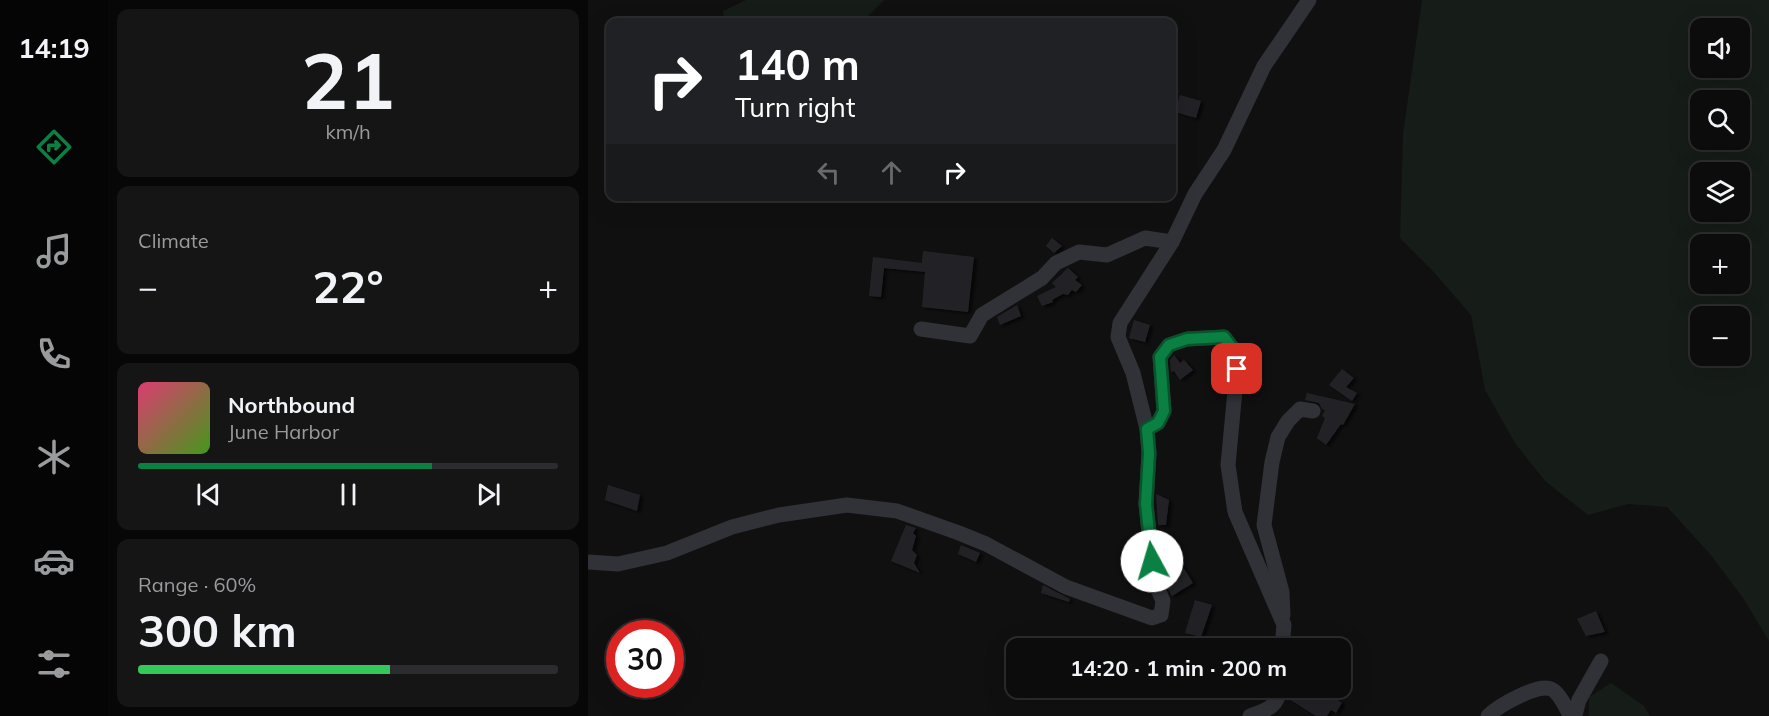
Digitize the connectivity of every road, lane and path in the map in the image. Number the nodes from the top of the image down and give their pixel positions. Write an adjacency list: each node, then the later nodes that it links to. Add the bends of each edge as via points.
1 (1310, 0): 2 (street, via 1264,66 1224,150)
2 (1172, 242): 3 (street, via 1145,238 1107,255 1079,252 1056,263 1042,278 982,315 970,336); 5 (street, via 1126,310 1118,337 1133,373)
3 (921, 329)
4 (1313, 411): 7 (street, via 1300,409 1288,421 1278,437 1272,462 1264,525 1282,592)
5 (1147, 429): 6 (street, via 1146,504 1154,580 1163,602 1161,615 1152,618 1066,587 959,533 897,511 848,505 770,517 732,527 667,553 618,564); 7 (street, via 1158,423 1164,411 1160,357 1169,345 1187,339 1224,337 1233,349 1237,369 1228,465 1235,512)
6 (588, 562)
7 (1284, 626): 8 (street)
8 (1283, 638)
9 (1601, 661): 13 (street)
10 (1274, 712): 11 (street)
11 (1250, 716)
12 (1488, 716): 13 (street, via 1499,707 1549,688)
13 (1573, 716)

